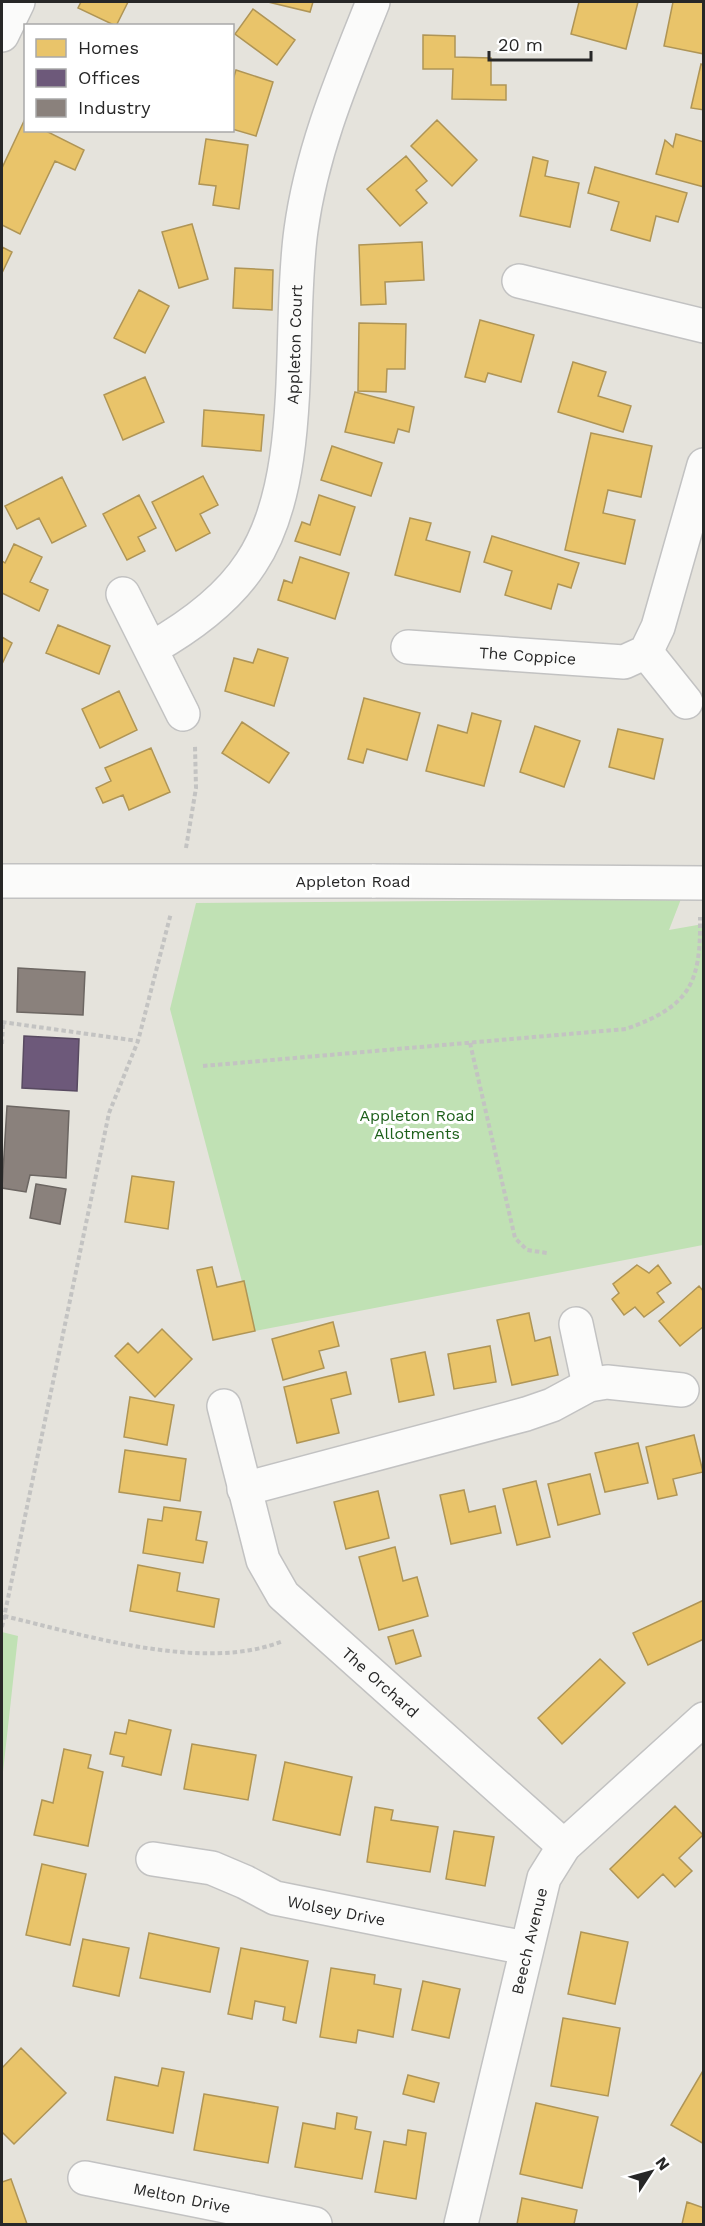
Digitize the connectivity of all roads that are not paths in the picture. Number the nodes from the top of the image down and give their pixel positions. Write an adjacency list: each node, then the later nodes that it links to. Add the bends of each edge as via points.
1 (18, 2): 3 (street)
2 (373, 2): 9 (street, Appleton Court, via 321,134 309,176 300,232 291,417 284,473 271,520 251,563 220,599 185,629)
3 (2, 35)
4 (519, 281): 5 (street)
5 (704, 326)
6 (704, 465): 10 (street, via 658,627)
7 (123, 594): 9 (street)
8 (408, 647): 10 (street, The Coppice, via 624,662)
9 (152, 648): 12 (street)
10 (646, 651): 11 (street)
11 (686, 702)
12 (183, 714)
13 (2, 881): 14 (street, Appleton Road, bridge)
14 (702, 883)
15 (576, 1324): 16 (street)
16 (589, 1385): 17 (street, via 608,1382); 19 (street, via 526,1414)
17 (682, 1390)
18 (224, 1406): 19 (street, The Orchard)
19 (244, 1489): 21 (street, The Orchard, via 263,1560 283,1595)
20 (704, 1719): 21 (street, Beech Avenue)
21 (564, 1846): 23 (street, Beech Avenue, via 544,1878)
22 (153, 1859): 23 (street, Wolsey Drive, via 212,1868 275,1898)
23 (525, 1948): 26 (street, Beech Avenue)
24 (85, 2178): 25 (street, Melton Drive)
25 (315, 2224)
26 (461, 2224)

